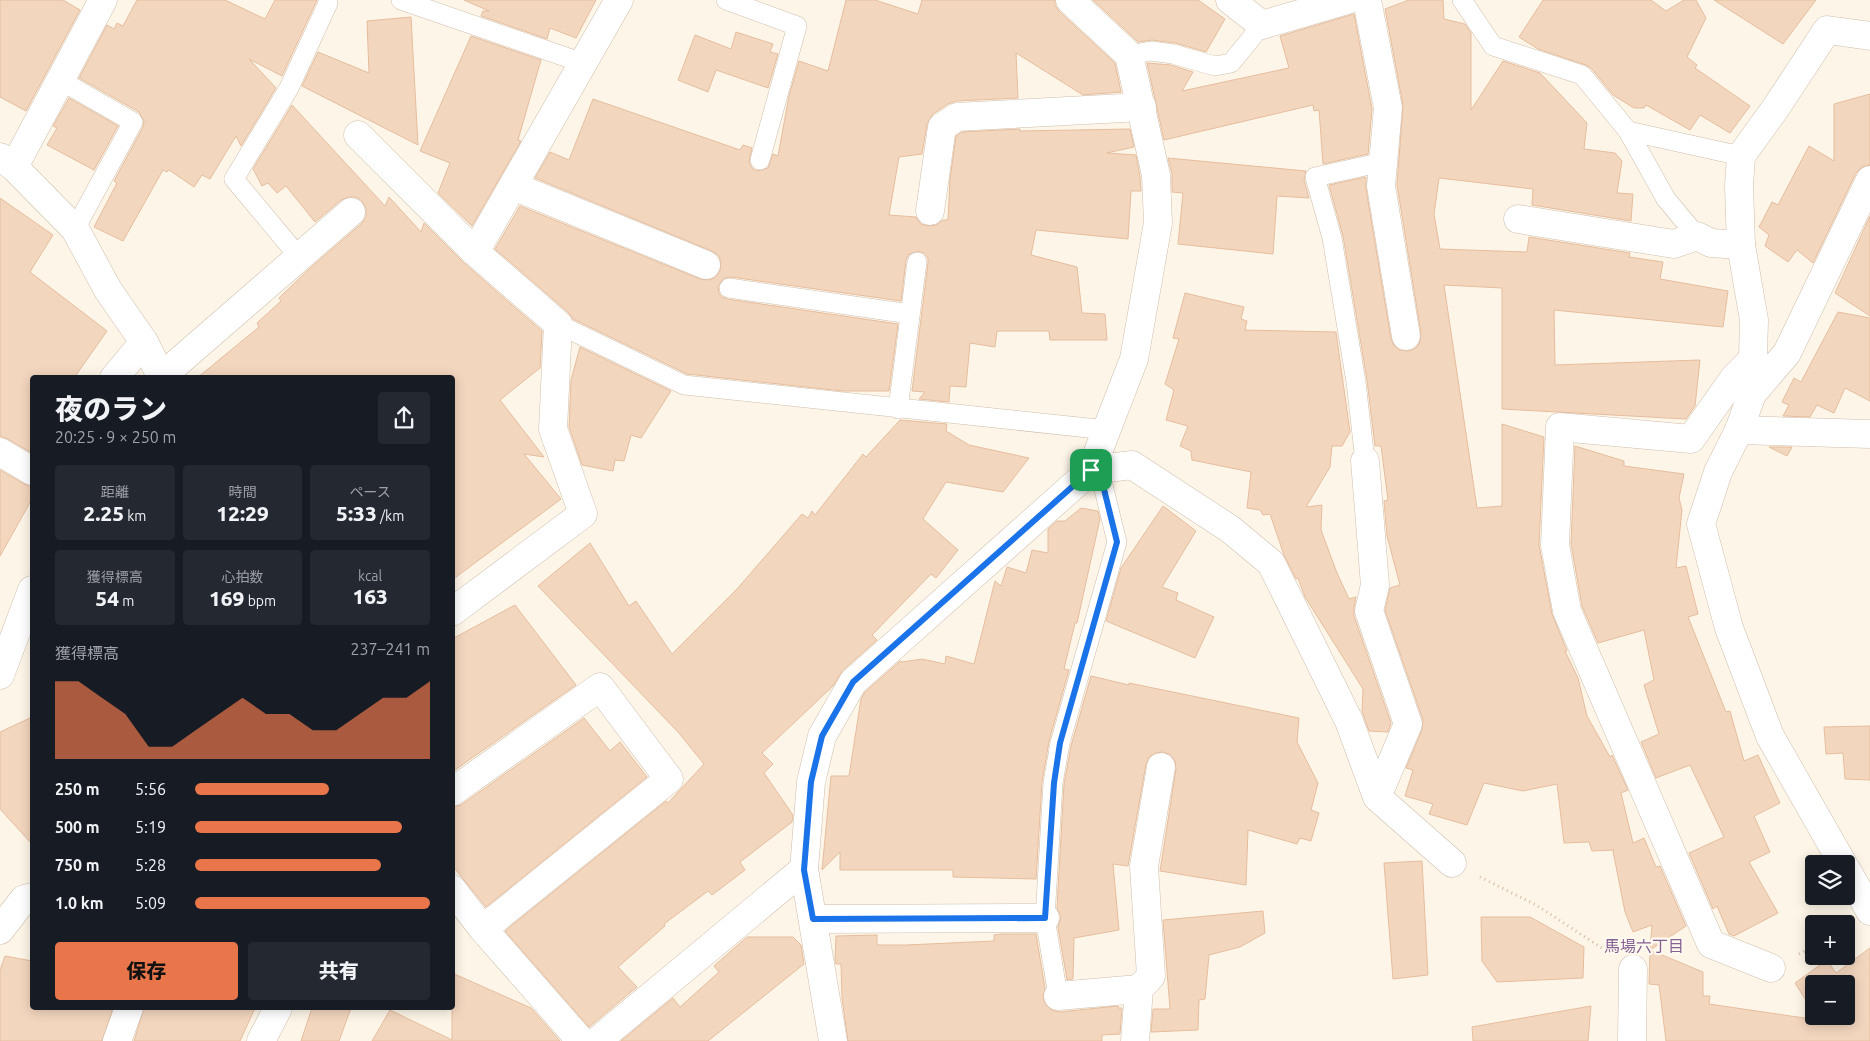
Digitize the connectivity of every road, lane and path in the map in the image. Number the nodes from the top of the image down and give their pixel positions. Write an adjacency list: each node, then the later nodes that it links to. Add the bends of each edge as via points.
1 (103, 0): 15 (street)
2 (401, 0): 14 (lane)
3 (619, 0): 14 (street)
4 (726, 0): 20 (lane, via 797,26)
5 (1070, 0): 13 (street)
6 (1230, 0): 11 (street)
7 (1347, 0): 11 (street)
8 (1367, 0): 22 (street, via 1388,108)
9 (1462, 0): 17 (lane, via 1493,46 1582,75)
10 (328, 3): 32 (lane, via 290,88 234,179)
11 (1262, 25): 13 (lane, via 1231,63 1215,66 1151,51)
12 (1870, 36): 19 (street, via 1827,30)
13 (1129, 55): 16 (street)
14 (582, 63): 24 (street)
15 (60, 80): 21 (street); 28 (lane, via 133,122)
16 (1142, 107): 25 (street, via 956,117 942,127); 46 (street, via 1156,176 1158,223 1134,360)
17 (1628, 131): 19 (lane); 29 (lane, via 1666,199)
18 (358, 135): 31 (street)
19 (1741, 156): 30 (street)
20 (760, 160)
21 (7, 162): 28 (street)
22 (1383, 162): 38 (street, via 1381,186); 50 (lane, via 1315,177 1332,238 1356,382)
23 (1870, 180): 44 (street, via 1787,353)
24 (513, 186): 31 (street); 34 (street)
25 (930, 211)
26 (351, 212): 32 (street)
27 (1518, 218): 29 (street, via 1674,244)
28 (75, 229): 39 (street, via 108,290)
29 (1697, 236): 30 (street, via 1710,243)
30 (1741, 245): 40 (street, via 1754,320)
31 (475, 252): 37 (street)
32 (299, 257): 43 (street)
33 (917, 262): 36 (lane)
34 (706, 266)
35 (729, 288): 36 (lane)
36 (910, 314): 45 (lane)
37 (558, 324): 45 (lane, via 684,385); 54 (street, via 553,429 584,514)
38 (1406, 336)
39 (144, 342): 41 (street); 42 (street)
40 (1754, 358): 44 (street); 70 (street, via 1734,378 1691,439 1560,427 1555,544 1568,610 1711,944)
41 (116, 375)
42 (161, 375)
43 (164, 375)
44 (1752, 394): 47 (street)
45 (898, 409): 46 (lane)
46 (1106, 430): 52 (street)
47 (1739, 430): 48 (street); 59 (street, via 1718,472 1701,524 1729,628 1770,736)
48 (1870, 434)
49 (0, 452): 51 (street)
50 (1365, 461): 58 (street, via 1375,585 1368,610 1408,724)
51 (30, 470)
52 (1095, 470): 58 (street, via 1132,465 1230,530 1271,563 1349,721); 61 (street, via 853,682 822,736 811,782); 66 (lane, via 1117,542 1060,743 1054,783)
53 (30, 595): 55 (street)
54 (455, 610)
55 (0, 675)
56 (1161, 767): 72 (street, via 1144,866 1151,976)
57 (455, 790): 68 (street, via 600,687 669,779)
58 (1377, 797): 60 (street)
59 (1838, 855)
60 (1452, 863): 71 (path, via 1536,905)
61 (804, 870): 67 (street); 79 (street)
62 (1855, 885): 65 (street)
63 (455, 892): 68 (street)
64 (30, 898): 69 (street, via 24,898)
65 (1870, 911)
66 (1045, 918): 67 (street); 73 (lane)
67 (813, 919): 80 (street)
68 (483, 929): 78 (street)
69 (0, 930)
70 (1771, 968)
71 (1633, 969): 82 (street)
72 (1139, 989): 73 (street); 81 (street)
73 (1058, 996)
74 (128, 1010): 76 (street)
75 (277, 1010): 77 (street)
76 (117, 1041)
77 (260, 1041)
78 (581, 1041)
79 (596, 1041)
80 (833, 1041)
81 (1135, 1041)
82 (1632, 1041)

